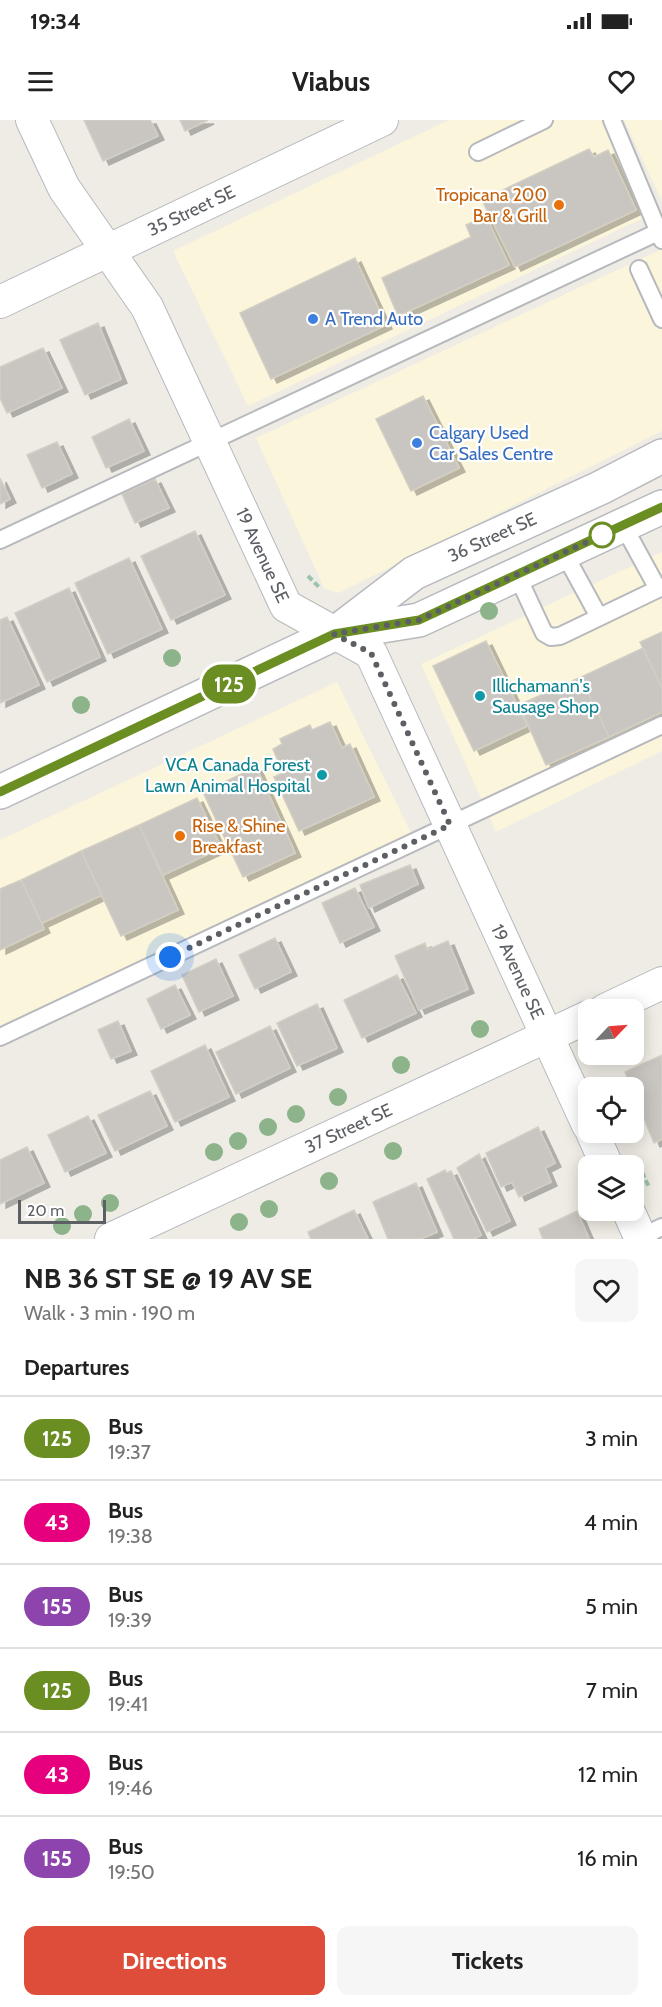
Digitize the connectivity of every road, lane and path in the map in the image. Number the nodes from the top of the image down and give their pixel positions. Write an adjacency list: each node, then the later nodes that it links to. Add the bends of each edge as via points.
1 (32, 120): 7 (street, 19 Avenue SE, via 64,188)
2 (382, 120): 7 (street, 35 Street SE)
3 (543, 120): 5 (lane)
4 (612, 120): 6 (lane)
5 (478, 152)
6 (660, 236): 11 (lane)
7 (107, 251): 9 (street, 35 Street SE); 11 (street, 19 Avenue SE, via 147,307)
8 (639, 269): 10 (lane)
9 (0, 302)
10 (662, 319)
11 (211, 443): 15 (lane); 20 (street, 19 Avenue SE, via 286,606)
12 (662, 456): 20 (main road, 36 Street SE, via 414,573)
13 (662, 507): 14 (main road, 36 Street SE)
14 (623, 525): 16 (main road, 36 Street SE); 18 (lane)
15 (0, 540)
16 (564, 553): 17 (main road, 36 Street SE); 19 (lane)
17 (517, 575): 19 (lane, via 544,633 551,637); 20 (main road, 36 Street SE, via 419,620)
18 (660, 588): 19 (lane)
19 (599, 618)
20 (334, 634): 22 (main road, 36 Street SE); 23 (street, 19 Avenue SE, via 371,653)
21 (662, 725): 23 (lane)
22 (0, 792)
23 (450, 825): 27 (street, 19 Avenue SE); 28 (lane)
24 (662, 983): 25 (street)
25 (628, 999)
26 (578, 1022): 27 (street, 37 Street SE)
27 (547, 1036): 29 (street, 19 Avenue SE); 32 (street, 37 Street SE)
28 (0, 1037)
29 (578, 1103)
30 (603, 1143): 31 (street)
31 (616, 1155)
32 (111, 1239)

